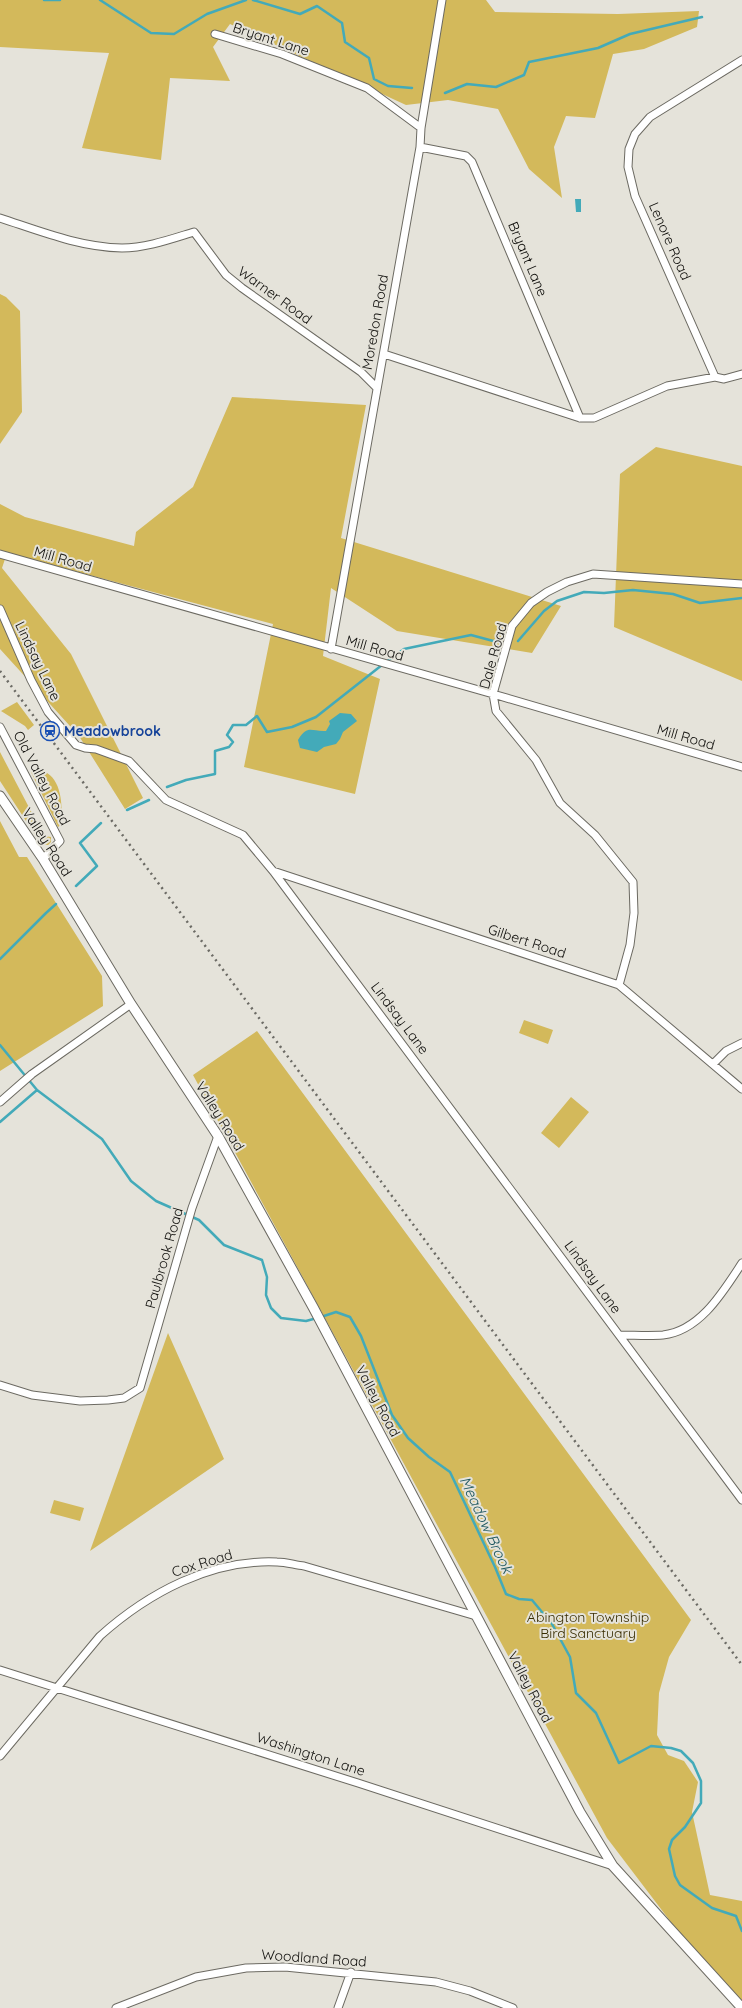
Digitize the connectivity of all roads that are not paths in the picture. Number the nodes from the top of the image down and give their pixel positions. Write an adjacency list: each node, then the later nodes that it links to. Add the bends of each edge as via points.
1 (442, 0): 4 (street, Moredon Road)
2 (216, 34): 4 (street, Bryant Lane, via 282,54 367,88)
3 (742, 60): 9 (street, Lenore Road, via 650,117 635,134 628,167 635,196)
4 (421, 128): 5 (street, Moredon Road)
5 (420, 147): 7 (street, Moredon Road); 11 (street, Bryant Lane, via 466,156 472,162)
6 (0, 218): 10 (street, Warner Road, via 79,243 123,248 165,242 194,232 226,275 361,372)
7 (384, 354): 10 (street, Moredon Road); 11 (street)
8 (742, 374): 9 (street, via 724,379)
9 (715, 377): 11 (street, via 666,386 594,418)
10 (376, 387): 15 (street, Moredon Road)
11 (580, 418)
12 (0, 554): 15 (street, Mill Road)
13 (742, 584): 16 (street, Dale Road, via 593,574 567,582 531,603 512,626)
14 (0, 609): 21 (street, Lindsay Lane, via 48,712 76,745 129,761 166,800 243,835)
15 (331, 649): 16 (street, Mill Road)
16 (493, 694): 18 (street, Mill Road); 22 (street, Dale Road, via 496,711 536,760 560,803 595,835 633,882 634,913 630,945)
17 (0, 726): 20 (street, Old Valley Road, via 60,841)
18 (742, 767)
19 (0, 796): 20 (main road, Valley Road)
20 (43, 859): 23 (main road, Valley Road)
21 (273, 871): 22 (street, Gilbert Road); 30 (street, Lindsay Lane)
22 (619, 985): 25 (street, Gilbert Road)
23 (131, 1004): 27 (street, via 32,1074); 28 (main road, Valley Road)
24 (742, 1043): 25 (street, via 726,1051)
25 (713, 1064): 26 (street, Gilbert Road)
26 (742, 1089)
27 (0, 1102)
28 (218, 1136): 31 (street, Paulbrook Road, via 192,1208 140,1388 124,1398 80,1402 32,1395); 33 (main road, Valley Road, via 313,1307)
29 (742, 1263): 30 (street, via 705,1312 686,1328 664,1335)
30 (620, 1335): 32 (street, Lindsay Lane)
31 (0, 1385)
32 (742, 1500)
33 (476, 1616): 35 (street, Cox Road, via 304,1566 257,1562 195,1576 175,1584 138,1606 100,1636); 37 (main road, Valley Road, via 580,1812)
34 (0, 1670): 35 (street, Washington Lane)
35 (58, 1687): 36 (street, Cox Road); 37 (street, Washington Lane)
36 (0, 1756)
37 (613, 1866): 42 (main road, Valley Road)
38 (352, 1972): 39 (street, Woodland Road, via 285,1967 246,1968 196,1977); 40 (street); 41 (street, Woodland Road, via 436,1982 470,1991)
39 (116, 2008)
40 (338, 2008)
41 (513, 2008)
42 (742, 2008)

